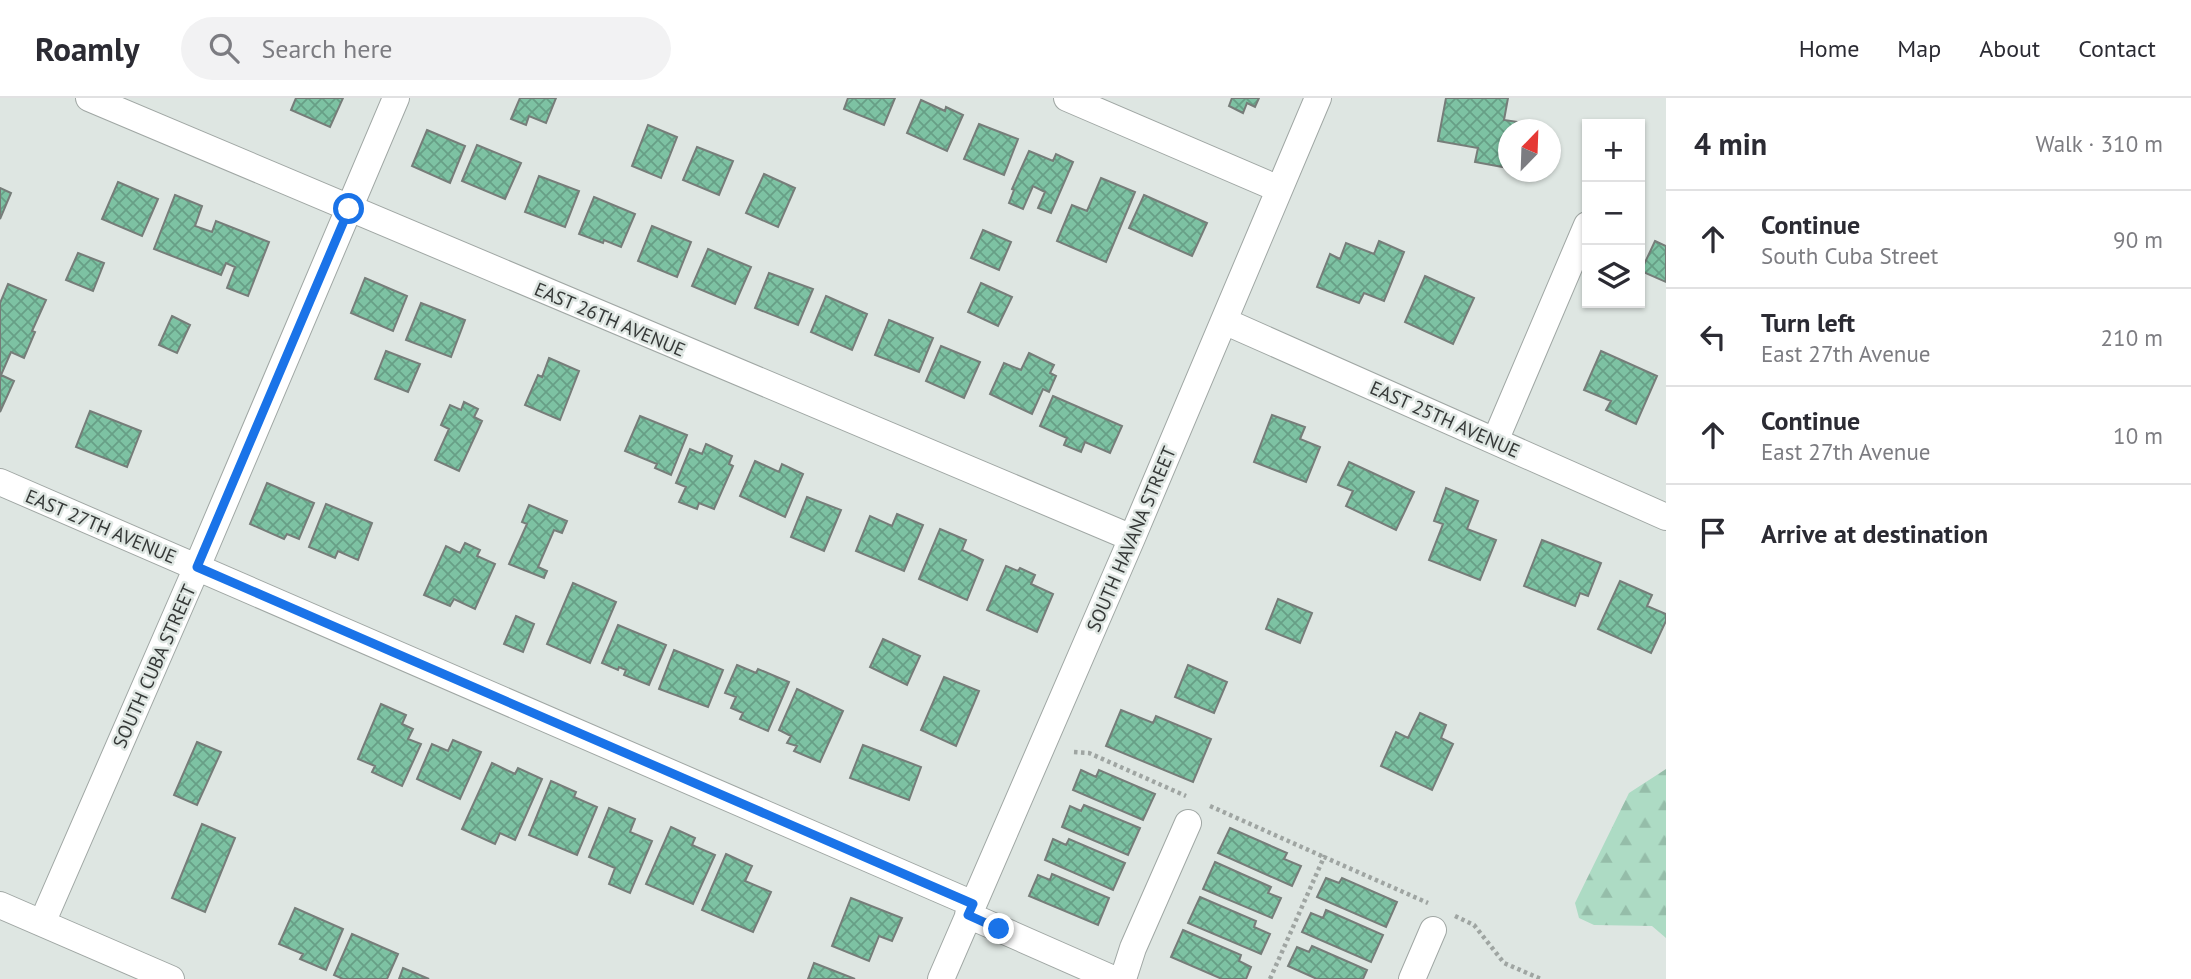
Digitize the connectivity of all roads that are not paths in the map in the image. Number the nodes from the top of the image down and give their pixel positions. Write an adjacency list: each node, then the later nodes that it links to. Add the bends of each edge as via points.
1 (89, 98): 6 (street, EAST 26TH AVENUE)
2 (396, 98): 6 (street, SOUTH CUBA STREET)
3 (1067, 98): 5 (street)
4 (1318, 98): 5 (street, SOUTH HAVANA STREET)
5 (1279, 189): 8 (street, SOUTH HAVANA STREET)
6 (349, 209): 12 (street, EAST 26TH AVENUE); 13 (street, SOUTH CUBA STREET)
7 (1582, 237): 9 (street)
8 (1223, 321): 9 (street, EAST 25TH AVENUE); 12 (street, SOUTH HAVANA STREET)
9 (1495, 441): 11 (street, EAST 25TH AVENUE)
10 (0, 482): 13 (street, EAST 27TH AVENUE)
11 (1666, 517)
12 (1132, 538): 16 (street, SOUTH HAVANA STREET)
13 (197, 567): 16 (street, EAST 27TH AVENUE); 18 (street, SOUTH CUBA STREET)
14 (1188, 823): 22 (street)
15 (0, 905): 18 (street)
16 (971, 909): 20 (street, SOUTH HAVANA STREET); 21 (street, EAST 27TH AVENUE)
17 (1438, 916): 23 (street)
18 (42, 923): 19 (street)
19 (171, 979)
20 (941, 979)
21 (1113, 979)
22 (1123, 979)
23 (1412, 979)

